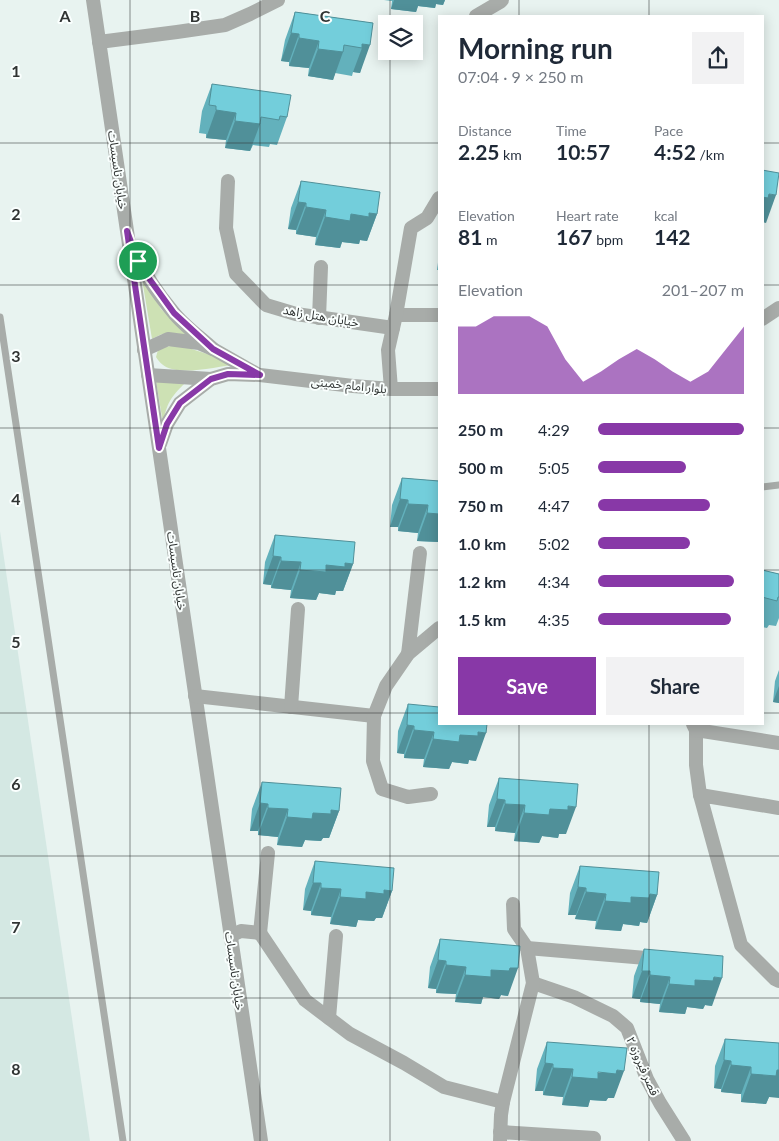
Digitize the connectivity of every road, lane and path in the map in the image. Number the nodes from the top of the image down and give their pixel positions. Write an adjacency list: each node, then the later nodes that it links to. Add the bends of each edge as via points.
1 (93, 0): 5 (street, خیابان تاسیسات)
2 (278, 0): 5 (street, via 225,25)
3 (502, 0): 4 (street)
4 (478, 15)
5 (99, 42): 8 (street, خیابان تاسیسات)
6 (228, 181): 13 (street, خیابان هتل زاهد, via 226,228 236,274 266,305)
7 (438, 200): 17 (street, via 427,218 411,228)
8 (127, 231): 18 (street, via 138,261 174,313); 19 (street, خیابان تاسیسات)
9 (321, 267): 13 (street)
10 (779, 308): 15 (street)
11 (438, 315): 17 (street, خیابان هتل زاهد)
12 (0, 317): 53 (lane)
13 (319, 318): 17 (street, خیابان هتل زاهد)
14 (779, 318): 16 (street)
15 (764, 319)
16 (764, 321)
17 (395, 322): 23 (street, via 388,350)
18 (213, 349): 19 (street, via 199,343 168,339); 21 (street)
19 (144, 350): 20 (street, خیابان تاسیسات)
20 (148, 374): 22 (street); 25 (street, خیابان تاسیسات)
21 (260, 375): 22 (street, بلوار امام خمینی, via 228,374); 23 (street, بلوار امام خمینی)
22 (211, 379): 25 (street, via 180,403 167,424)
23 (391, 389): 24 (street, بلوار امام خمینی)
24 (438, 389)
25 (159, 448): 32 (street, خیابان تاسیسات)
26 (779, 485): 27 (lane)
27 (764, 487)
28 (420, 553): 31 (street)
29 (298, 609): 33 (street)
30 (438, 629): 31 (street)
31 (408, 654): 34 (street, via 386,686)
32 (195, 696): 33 (street); 43 (street, خیابان تاسیسات)
33 (290, 707): 34 (street)
34 (374, 716): 37 (street, via 373,761 382,789 408,797)
35 (695, 727): 36 (street); 38 (street)
36 (779, 743)
37 (431, 794)
38 (700, 795): 39 (street); 47 (street, via 741,946)
39 (779, 808)
40 (268, 853): 42 (street)
41 (513, 904): 45 (street, via 514,929)
42 (260, 932): 43 (street, via 241,931); 49 (street, via 304,1000)
43 (230, 936): 54 (street, خیابان تاسیسات)
44 (336, 936): 49 (street)
45 (527, 948): 46 (street); 48 (street)
46 (671, 960)
47 (779, 980)
48 (533, 983): 50 (street); 55 (street, قصر فیروزه ۲, via 574,997 613,1016 627,1028 647,1079)
49 (329, 1018): 50 (street, via 350,1034 444,1087)
50 (503, 1102): 51 (street)
51 (500, 1137): 52 (street)
52 (594, 1138)
53 (123, 1141)
54 (261, 1141)
55 (684, 1141)

